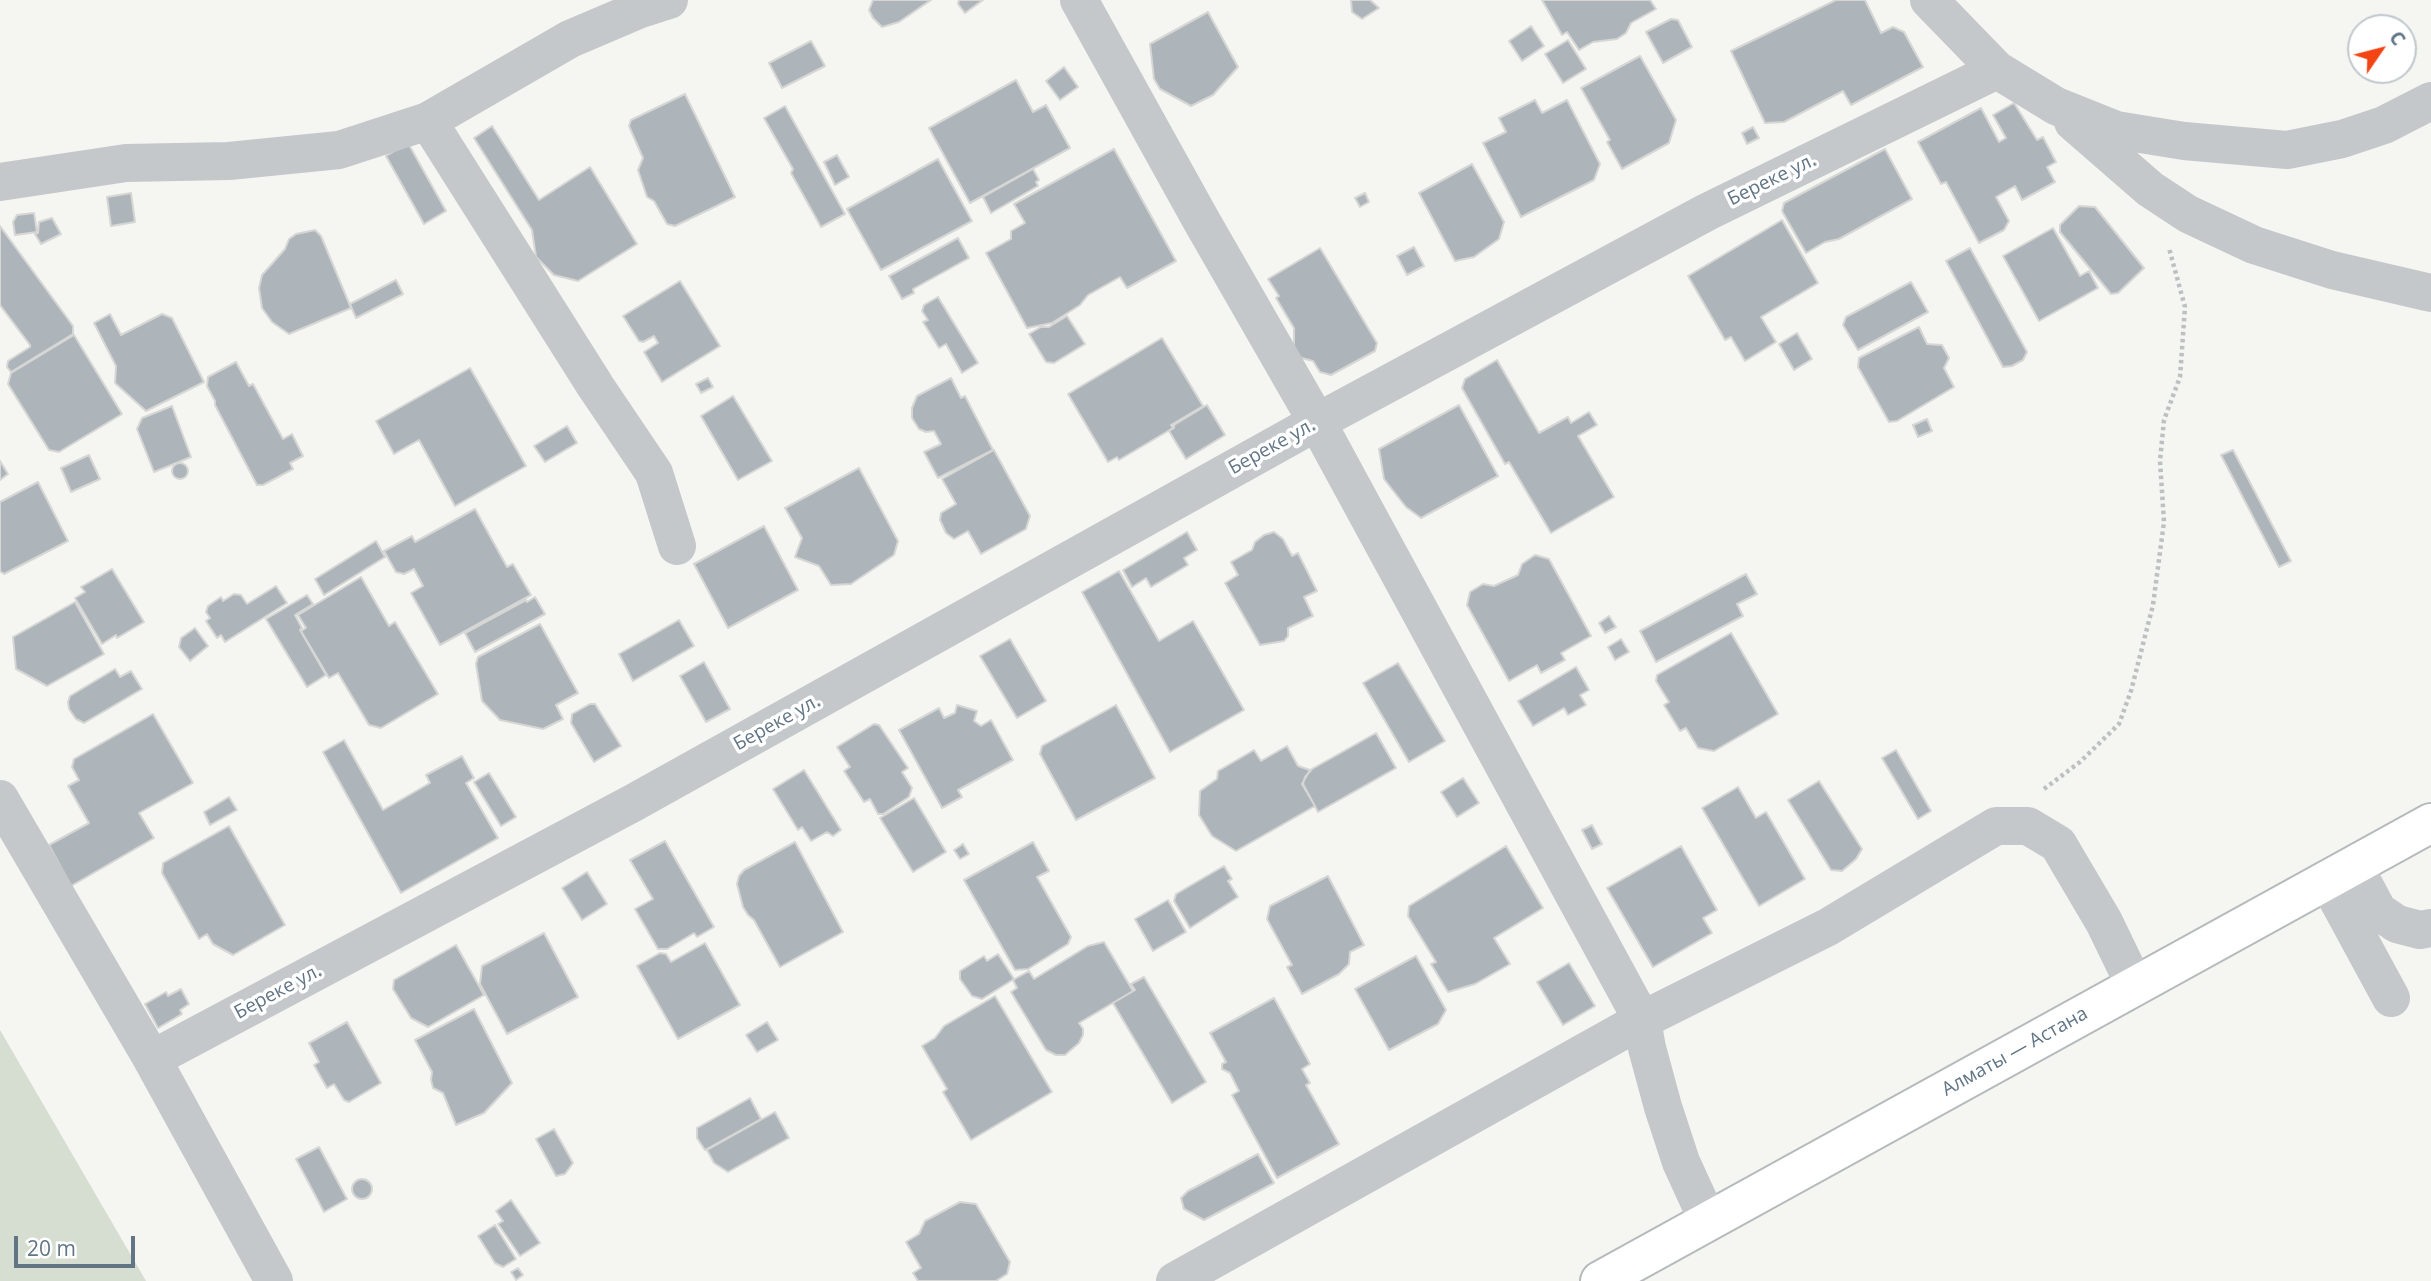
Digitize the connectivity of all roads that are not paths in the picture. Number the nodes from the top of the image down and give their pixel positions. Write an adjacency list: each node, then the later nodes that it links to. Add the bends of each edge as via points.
1 (669, 0): 7 (street, via 570,39)
2 (1079, 0): 10 (street)
3 (1928, 0): 4 (street)
4 (1997, 70): 6 (street); 10 (street, Береке ул., via 1707,212)
5 (2431, 102): 6 (street, via 2384,125 2287,150 2116,130)
6 (2056, 106): 9 (street, via 2150,189 2188,214 2254,244 2332,270)
7 (428, 121): 8 (street, via 339,150 229,161 126,163); 11 (street, via 654,473)
8 (0, 182)
9 (2431, 293)
10 (1317, 422): 18 (street); 19 (street, Береке ул., via 633,803)
11 (677, 546)
12 (0, 799): 19 (street)
13 (2431, 824): 14 (highway, Алматы — Астана)
14 (2340, 873): 15 (street, via 2397,924); 16 (highway, Алматы — Астана); 17 (street)
15 (2431, 928)
16 (2135, 986): 18 (street, via 2058,844 2028,826 1996,826 1828,927); 20 (highway, Алматы — Астана)
17 (2391, 998)
18 (1642, 1020): 20 (street, via 1666,1118); 22 (street)
19 (152, 1059): 21 (street)
20 (1708, 1221): 23 (highway, Алматы — Астана)
21 (274, 1281)
22 (1175, 1281)
23 (1600, 1281)

